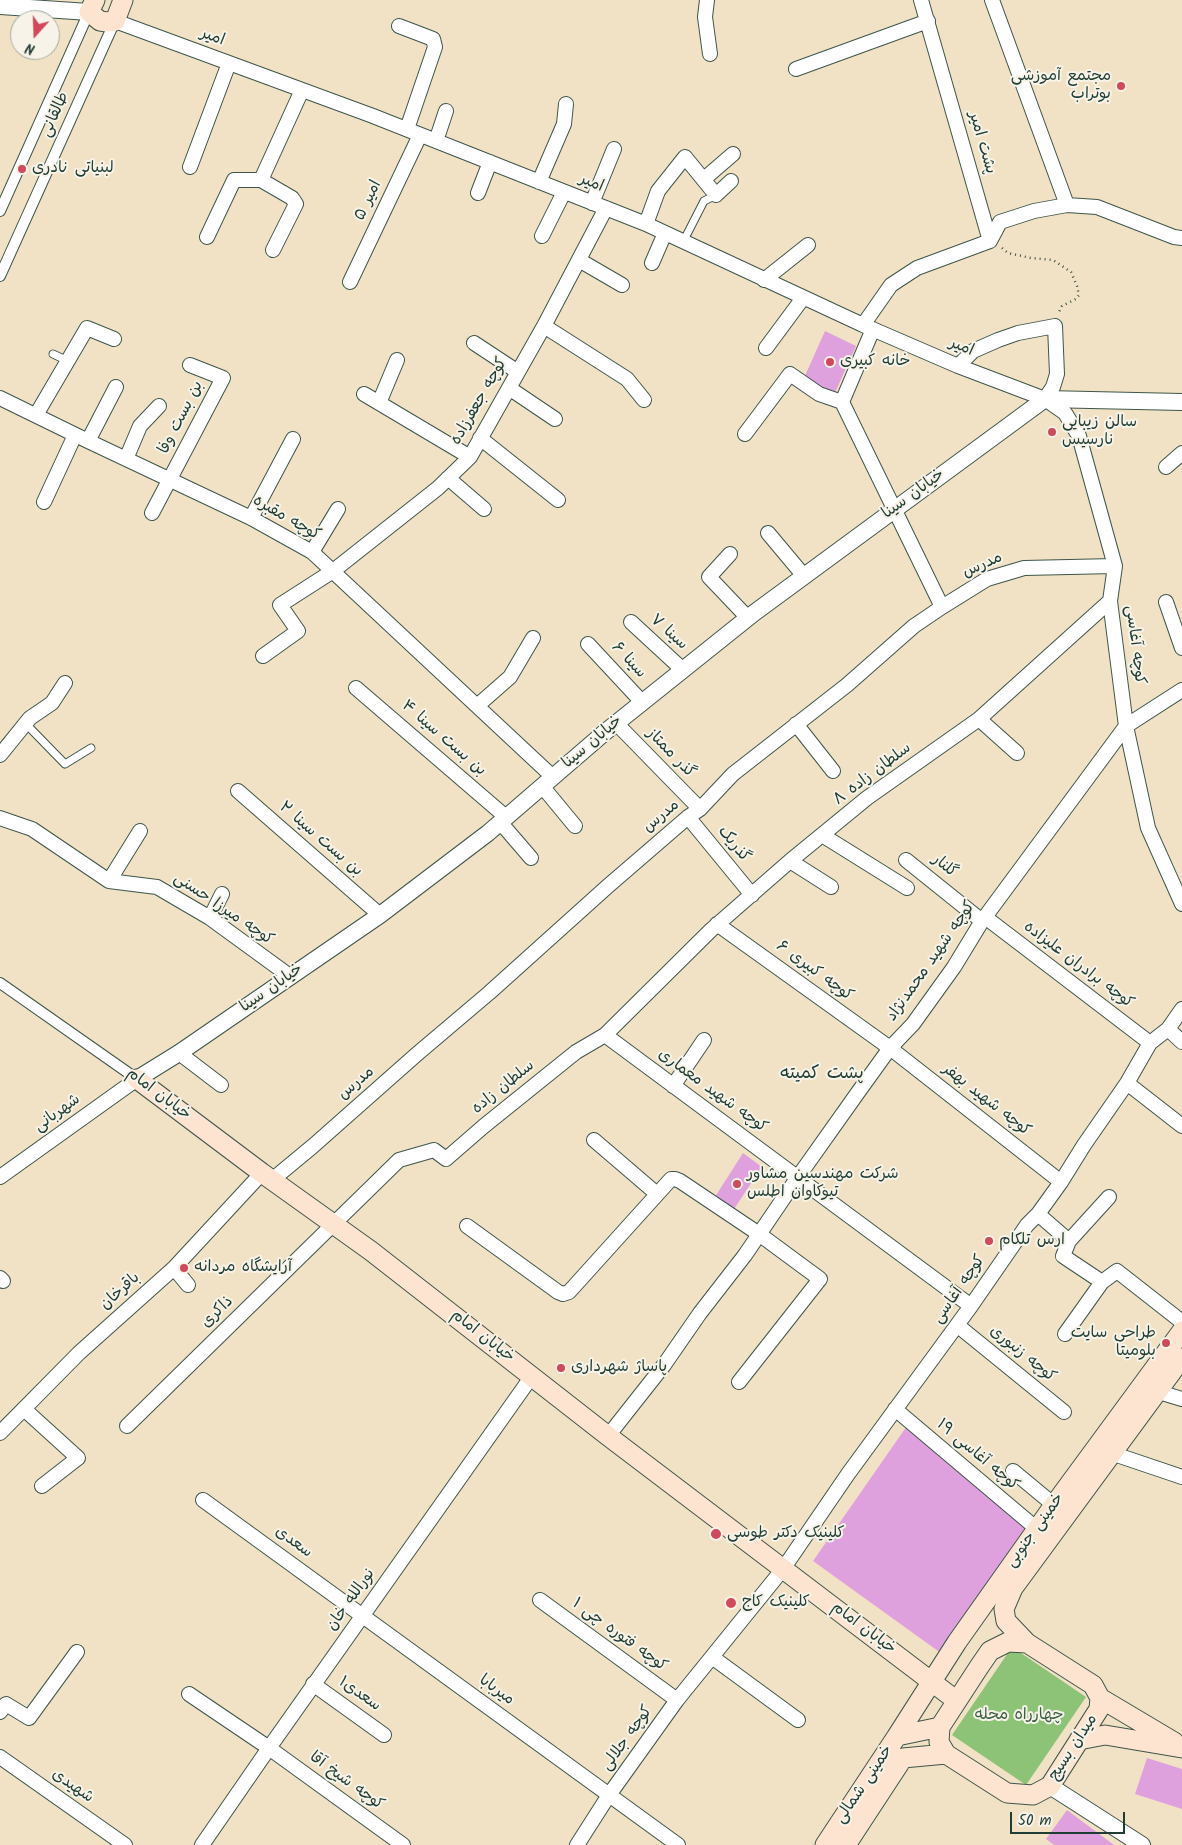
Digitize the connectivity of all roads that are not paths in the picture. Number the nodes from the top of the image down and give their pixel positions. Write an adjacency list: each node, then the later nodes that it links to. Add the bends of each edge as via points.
1 (123, 0): 7 (main road)
2 (707, 0): 10 (street, via 705,17)
3 (921, 0): 8 (street, پشت امیر)
4 (992, 0): 31 (street)
5 (0, 6): 6 (street)
6 (92, 6): 7 (main road, via 100,20); 33 (street, طالقانی)
7 (115, 21): 11 (street, امیر); 45 (street, طالقانی)
8 (928, 21): 12 (street); 39 (street, پشت امیر)
9 (398, 26): 16 (street, via 432,39 435,47)
10 (710, 54)
11 (230, 63): 13 (street, امیر); 22 (street)
12 (796, 69)
13 (302, 90): 16 (street, امیر); 24 (street)
14 (566, 104): 26 (street, via 564,124)
15 (446, 111): 18 (street)
16 (407, 129): 17 (street, امیر)
17 (420, 135): 18 (street, امیر); 47 (street, امیر ۵)
18 (436, 141): 21 (street, امیر)
19 (614, 149): 30 (street)
20 (733, 154): 23 (street)
21 (490, 162): 26 (street, امیر); 28 (street)
22 (190, 167)
23 (704, 179): 29 (street); 34 (street, via 685,157 658,191)
24 (260, 180): 37 (street, via 234,180); 42 (street, via 292,198 296,204)
25 (730, 181): 29 (street)
26 (539, 182): 27 (street, امیر)
27 (564, 192): 30 (street, امیر); 36 (street)
28 (478, 193)
29 (716, 195): 40 (lane, via 704,201)
30 (592, 203): 32 (street, امیر)
31 (1067, 205): 38 (street, via 1097,207); 39 (street, via 1000,222)
32 (606, 208): 34 (street, امیر); 43 (street, کوچه جعفرزاده)
33 (0, 211)
34 (646, 224): 35 (street, امیر)
35 (665, 233): 40 (street, امیر); 44 (street)
36 (542, 236)
37 (207, 237)
38 (1182, 238)
39 (990, 241): 51 (street, via 917,268 891,285)
40 (684, 242): 46 (street, امیر)
41 (808, 245): 46 (street)
42 (273, 250)
43 (579, 260): 48 (street); 50 (street, کوچه جعفرزاده)
44 (652, 263)
45 (0, 276)
46 (764, 280): 49 (street, امیر)
47 (350, 282)
48 (622, 285)
49 (803, 298): 51 (street, امیر); 54 (street)
50 (544, 326): 60 (street, کوچه جعفرزاده); 66 (street, via 627,379)
51 (868, 327): 59 (street, امیر); 67 (street)
52 (114, 339): 57 (street, via 87,328)
53 (474, 343): 60 (street)
54 (766, 348)
55 (53, 354): 57 (lane)
56 (397, 360): 69 (street)
57 (68, 361): 71 (street)
58 (190, 365): 83 (street, بن بست وفا, via 223,378)
59 (958, 366): 65 (street, امیر); 65 (street, via 973,351 998,340 1055,326 1058,374)
60 (518, 372): 62 (street, کوچه جعفرزاده)
61 (116, 387): 77 (street)
62 (509, 388): 72 (street); 75 (street, کوچه جعفرزاده)
63 (364, 394): 69 (street)
64 (0, 398): 71 (street, کوچه مقبره)
65 (1045, 399): 68 (street); 88 (street, خیابان سینا); 94 (street, کوچه آغاسی, via 1064,413 1079,436)
66 (644, 400)
67 (842, 402): 73 (street, via 819,394 790,374); 88 (street)
68 (1182, 402)
69 (379, 403): 79 (street)
70 (159, 406): 80 (street, via 140,426)
71 (36, 415): 74 (street, کوچه مقبره)
72 (555, 419)
73 (745, 434)
74 (75, 435): 77 (street, کوچه مقبره); 85 (street)
75 (480, 438): 79 (street, کوچه جعفرزاده); 84 (street)
76 (292, 439): 90 (street)
77 (88, 442): 80 (street, کوچه مقبره)
78 (1182, 453): 81 (street)
79 (470, 457): 82 (street, کوچه جعفرزاده)
80 (126, 459): 83 (street, کوچه مقبره)
81 (1166, 467)
82 (448, 478): 87 (street); 95 (street, کوچه جعفرزاده)
83 (170, 479): 89 (street); 90 (street, کوچه مقبره)
84 (558, 500)
85 (44, 502)
86 (338, 508): 92 (street)
87 (484, 509)
88 (894, 510): 96 (street, خیابان سینا); 99 (street)
89 (152, 513)
90 (251, 518): 92 (street, کوچه مقبره)
91 (768, 533): 96 (street)
92 (312, 552): 95 (street, کوچه مقبره)
93 (730, 554): 100 (street, via 709,577)
94 (1115, 566): 97 (street, کوچه آغاسی); 99 (street, مدرس, via 1024,568 987,580)
95 (332, 571): 105 (street, کوچه جعفرزاده, via 280,605 298,630); 111 (street, کوچه مقبره)
96 (804, 576): 100 (street, خیابان سینا)
97 (1110, 601): 112 (street, سلطان زاده ۸); 116 (street, کوچه آغاسی)
98 (1166, 602): 104 (street)
99 (942, 606): 115 (street, مدرس)
100 (748, 618): 106 (street, خیابان سینا)
101 (631, 622): 106 (street, سینا ۷)
102 (533, 638): 111 (street, via 510,677)
103 (588, 644): 110 (street, سینا ۶)
104 (1182, 648)
105 (263, 656)
106 (683, 670): 110 (street, خیابان سینا)
107 (65, 683): 113 (street, via 52,703)
108 (356, 688): 126 (street, بن بست سینا ۴)
109 (1182, 690): 116 (street)
110 (642, 702): 114 (street, خیابان سینا)
111 (476, 706): 121 (street, کوچه مقبره)
112 (979, 719): 118 (street); 129 (street, سلطان زاده ۸, via 867,798)
113 (25, 723): 117 (lane, via 65,764); 119 (street)
114 (616, 723): 121 (street, خیابان سینا); 123 (street, گذر ممتاز)
115 (796, 724): 120 (street); 123 (street, مدرس, via 733,774)
116 (1126, 726): 138 (street, کوچه آغاسی, via 1148,828); 141 (street, کوچه شهید محمدنژاد)
117 (91, 748)
118 (1017, 753)
119 (0, 755)
120 (833, 771)
121 (548, 781): 126 (street, خیابان سینا); 127 (street, کوچه مقبره)
122 (238, 791): 139 (street, بن بست سینا ۲)
123 (700, 809): 124 (street, مدرس)
124 (688, 817): 137 (street, گذریک); 162 (street, مدرس, via 314,1146)
125 (0, 818): 133 (street, کوچه میرزا حسنی, via 32,829)
126 (503, 820): 130 (street, بن بست سینا ۴); 139 (street, خیابان سینا)
127 (575, 826)
128 (140, 831): 133 (street)
129 (822, 835): 132 (street, سلطان زاده ۸); 135 (street)
130 (531, 858)
131 (906, 860): 141 (street, گلنار)
132 (790, 862): 134 (street); 137 (street, سلطان زاده ۸)
133 (109, 881): 140 (street, کوچه میرزا حسنی, via 157,887)
134 (831, 887)
135 (907, 888)
136 (222, 894): 140 (street)
137 (752, 895): 142 (street, سلطان زاده ۸)
138 (1182, 904)
139 (380, 915): 143 (street, خیابان سینا)
140 (210, 918): 143 (street, کوچه میرزا حسنی)
141 (984, 919): 151 (street, کوچه برادران علیزاده); 152 (street, کوچه شهید محمدنژاد, via 913,1024)
142 (717, 924): 146 (street, سلطان زاده ۸); 152 (street, کوچه کبیری ۶)
143 (291, 977): 153 (street, خیابان سینا)
144 (0, 983): 154 (street, خیابان امام)
145 (1182, 1009): 147 (street, کوچه آغاسی)
146 (624, 1016): 148 (street, سلطان زاده)
147 (1168, 1029): 150 (street); 151 (street, کوچه آغاسی)
148 (605, 1035): 157 (street, کوچه شهید معماری); 160 (street, سلطان زاده, via 576,1052 446,1159 434,1150)
149 (704, 1040): 157 (street)
150 (1182, 1042)
151 (1150, 1043): 155 (street, کوچه آغاسی)
152 (890, 1048): 163 (street, کوچه شهید محمدنژاد); 164 (street, کوچه شهید بهفر)
153 (179, 1053): 154 (street, خیابان سینا); 156 (street)
154 (137, 1079): 161 (street, شهربانی); 162 (main road, خیابان امام)
155 (1127, 1083): 158 (street); 164 (street, کوچه آغاسی)
156 (221, 1085)
157 (674, 1086): 163 (street, کوچه شهید معماری)
158 (1182, 1126)
159 (594, 1140): 165 (street)
160 (399, 1160): 168 (street, ذاکری)
161 (0, 1177)
162 (267, 1177): 168 (main road, خیابان امام); 172 (street, باقرخان)
163 (798, 1177): 170 (street, کوچه شهید محمدنژاد); 175 (street, کوچه شهید معماری)
164 (1061, 1182): 167 (street, کوچه آغاسی)
165 (657, 1194): 169 (street, via 569,1292 563,1294); 170 (street, via 675,1179)
166 (1109, 1197): 171 (street)
167 (1038, 1214): 171 (street); 175 (street, کوچه آغاسی)
168 (334, 1224): 181 (main road, خیابان امام); 188 (street, ذاکری)
169 (467, 1226)
170 (759, 1234): 182 (street, via 820,1279); 190 (street, کوچه شهید محمدنژاد)
171 (1069, 1241): 173 (street, via 1063,1256)
172 (174, 1268): 174 (street); 185 (street, باقرخان, via 79,1353)
173 (1102, 1282): 176 (street, via 1117,1271); 179 (street)
174 (188, 1285)
175 (971, 1306): 177 (street, کوچه آغاسی)
176 (1182, 1322)
177 (957, 1325): 186 (street, کوچه آغاسی); 187 (street, کوچه زنبوری)
178 (1182, 1330): 196 (main road, خمینی جنوبی)
179 (1065, 1334)
180 (1182, 1358): 183 (main road, خمینی جنوبی)
181 (532, 1376): 190 (main road, خیابان امام); 200 (street, نورالله خان)
182 (739, 1382)
183 (1159, 1392): 184 (street); 191 (main road, خمینی جنوبی)
184 (1182, 1399)
185 (24, 1409): 189 (street, باقرخان); 194 (street, via 78,1458)
186 (895, 1410): 197 (street, کوچه آغاسی ۱۹); 198 (street, کوچه آغاسی)
187 (1064, 1412)
188 (127, 1426)
189 (0, 1432)
190 (608, 1436): 198 (main road, خیابان امام)
191 (1111, 1453): 193 (street); 202 (main road, خمینی جنوبی, via 1013,1588 1004,1609 1006,1621)
192 (1013, 1471): 196 (street)
193 (1182, 1477)
194 (42, 1486)
195 (203, 1500): 200 (street, سعدی)
196 (1054, 1505): 197 (main road, خمینی جنوبی)
197 (1037, 1529): 201 (main road, خمینی جنوبی)
198 (782, 1569): 204 (street, کوچه جلالی); 206 (main road, خیابان امام)
199 (540, 1600): 210 (street, کوچه فتوره چی ۱)
200 (362, 1615): 207 (street, نورالله خان); 223 (street, میربابا)
201 (957, 1642): 205 (main road); 206 (main road, خمینی جنوبی)
202 (1027, 1643): 205 (main road, via 1008,1642 990,1651); 209 (main road, میدان بسیج, via 1093,1685)
203 (77, 1652): 212 (street, via 29,1718 6,1704)
204 (712, 1657): 210 (street, کوچه جلالی); 213 (street)
205 (979, 1668): 211 (main road)
206 (931, 1680): 211 (main road, خیابان امام); 216 (main road, خمینی جنوبی)
207 (313, 1684): 215 (street, سعدی۱); 219 (street, نورالله خان)
208 (189, 1694): 219 (street, کوچه شیخ آقا)
209 (1100, 1698): 217 (main road, میدان بسیج, via 1099,1709); 218 (main road)
210 (677, 1700): 223 (street, کوچه جلالی)
211 (957, 1701): 214 (main road)
212 (0, 1712)
213 (798, 1720)
214 (940, 1727): 216 (main road, خمینی شمالی); 220 (main road, via 939,1742)
215 (384, 1734)
216 (897, 1736): 229 (main road, خمینی شمالی)
217 (1079, 1740): 218 (main road, via 1105,1735); 222 (main road, میدان بسیج)
218 (1182, 1747)
219 (268, 1748): 225 (street, نورالله خان); 226 (street, کوچه شیخ آقا)
220 (946, 1754): 222 (main road, میدان بسیج, via 1007,1793 1033,1795); 230 (main road, خمینی شمالی, via 903,1758)
221 (0, 1757): 224 (street, شهیدی)
222 (1050, 1786): 231 (street)
223 (609, 1795): 227 (street, کوچه جلالی); 228 (street, میربابا)
224 (125, 1845)
225 (202, 1845)
226 (403, 1845)
227 (577, 1845)
228 (678, 1845)
229 (824, 1845)
230 (846, 1845)
231 (1142, 1845)

